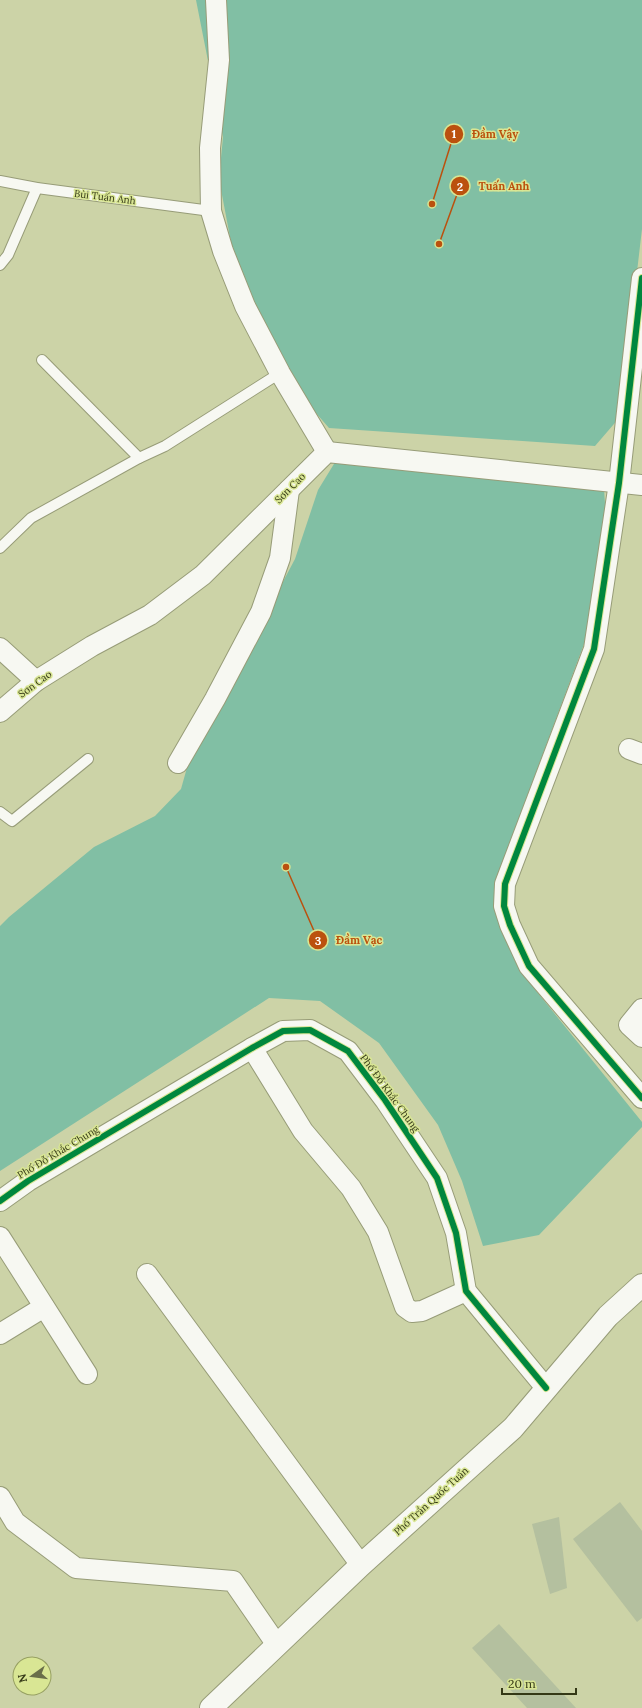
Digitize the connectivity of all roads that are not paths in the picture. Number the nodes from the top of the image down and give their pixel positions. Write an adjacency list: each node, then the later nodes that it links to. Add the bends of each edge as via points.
1 (216, 0): 4 (street, via 219,60 210,148)
2 (0, 181): 3 (lane, Bùi Tuấn Anh)
3 (37, 188): 4 (lane, Bùi Tuấn Anh); 5 (lane, via 8,255)
4 (211, 211): 8 (street, via 223,251 245,306)
5 (0, 265)
6 (642, 278): 11 (street)
7 (42, 360): 10 (lane)
8 (280, 373): 9 (street); 10 (lane, via 166,446)
9 (327, 452): 11 (street); 13 (street, Sơn Cao)
10 (139, 458): 14 (lane, via 31,518)
11 (620, 483): 12 (street); 24 (street, via 594,649 505,884 504,906 529,966)
12 (642, 485)
13 (289, 490): 16 (street, Sơn Cao, via 203,575 162,606); 19 (street, via 280,558 261,612)
14 (0, 548)
15 (0, 648): 16 (street)
16 (36, 681): 17 (street, Sơn Cao)
17 (0, 712)
18 (88, 759): 20 (lane, via 12,821)
19 (178, 763)
20 (0, 812)
21 (642, 1009): 22 (street, via 629,1025)
22 (642, 1037)
23 (252, 1048): 25 (street, Phố Đỗ Khắc Chung, via 28,1181); 29 (street, via 303,1131 351,1188 374,1226 405,1307 412,1312 422,1311); 29 (street, Phố Đỗ Khắc Chung, via 282,1032 310,1030 348,1051 386,1100 437,1178 456,1234)
24 (642, 1098)
25 (0, 1201)
26 (0, 1237): 30 (street)
27 (147, 1274): 35 (street)
28 (642, 1286): 33 (street, Phố Trần Quốc Tuấn, via 608,1316)
29 (466, 1291): 33 (street, Phố Đỗ Khắc Chung)
30 (44, 1307): 31 (street); 32 (street)
31 (0, 1334)
32 (87, 1374)
33 (546, 1388): 35 (street, Phố Trần Quốc Tuấn, via 513,1428)
34 (0, 1497): 36 (street, via 15,1522 76,1568 233,1582)
35 (361, 1565): 36 (street, Phố Trần Quốc Tuấn)
36 (277, 1645): 37 (street, Phố Trần Quốc Tuấn)
37 (212, 1708)

